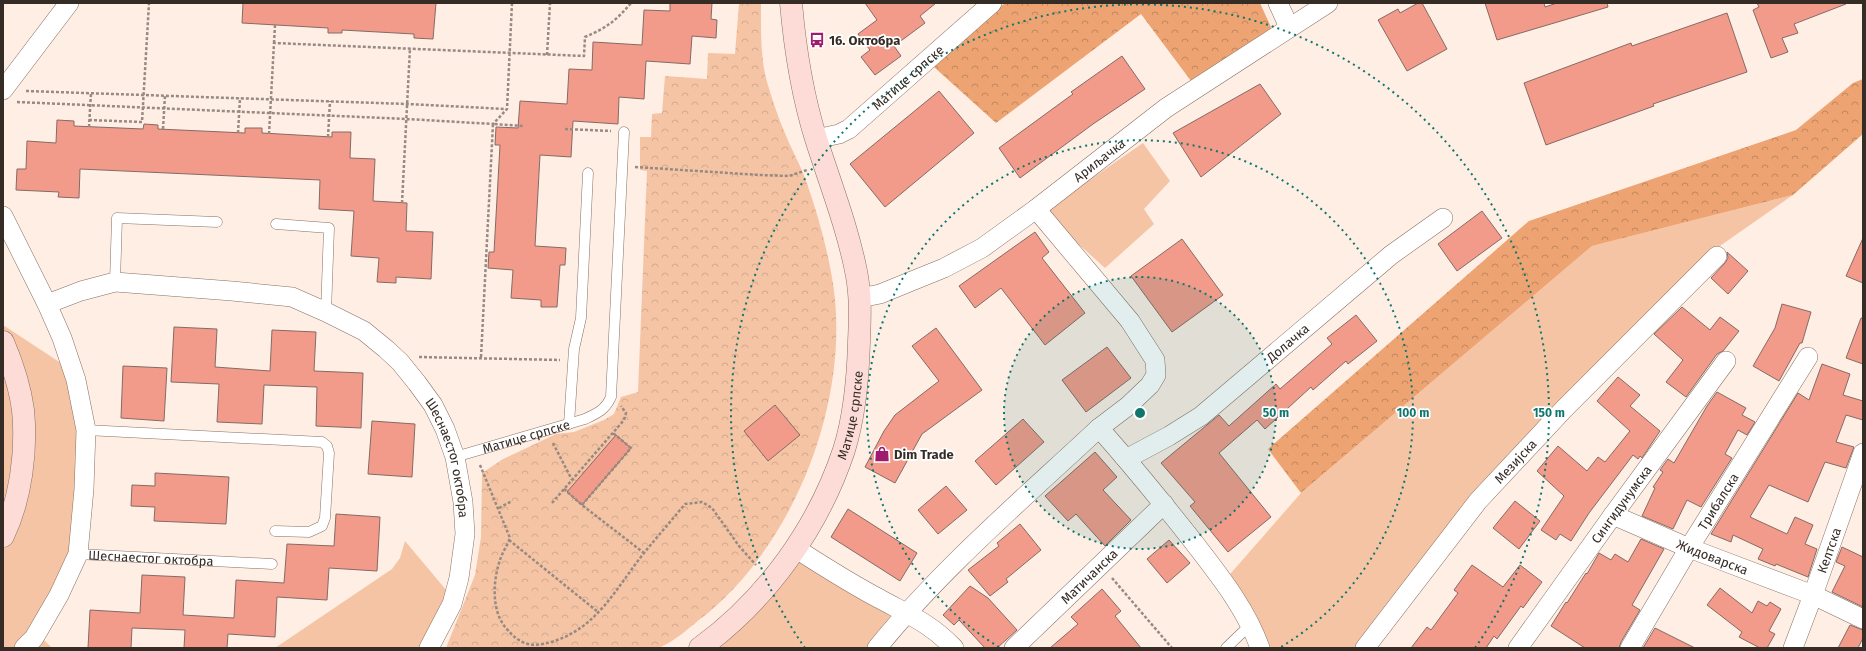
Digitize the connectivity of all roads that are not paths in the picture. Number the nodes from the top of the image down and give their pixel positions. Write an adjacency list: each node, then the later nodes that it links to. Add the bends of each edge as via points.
1 (69, 3): 7 (street)
2 (791, 3): 9 (main road, Матице српске, via 801,80)
3 (992, 3): 9 (street, Матице српске, via 849,129)
4 (1278, 3): 6 (street)
5 (1328, 3): 6 (street, Ариљачка)
6 (1289, 27): 11 (street, Ариљачка, via 1166,108)
7 (3, 90)
8 (624, 132): 24 (lane, Матице српске, via 611,392 607,406 596,414)
9 (816, 139): 18 (main road, Матице српске, via 849,241)
10 (588, 173): 24 (lane, via 581,318 573,361)
11 (1036, 209): 18 (street, Ариљачка, via 982,248 944,268 880,294); 25 (street, via 1130,321 1155,360 1156,375 1150,385 1128,406)
12 (3, 216): 19 (street, Шеснаестог октобра)
13 (1443, 218): 29 (street, Долачка, via 1392,255 1201,416)
14 (217, 222): 17 (lane, via 117,218)
15 (276, 224): 20 (lane, via 329,228)
16 (1717, 256): 50 (street, Мезијска, via 1564,409 1488,490)
17 (115, 282): 19 (street, Шеснаестог октобра); 20 (street, Шеснаестог октобра, via 292,298)
18 (860, 298): 34 (main road, Матице српске, via 857,383 844,449 812,522)
19 (47, 304): 26 (street, Шеснаестог октобра, via 76,380)
20 (326, 312): 28 (street, Шеснаестог октобра, via 364,331 394,357 417,382 445,429)
21 (3, 342): 33 (main road, via 19,388 23,409 23,449 18,492)
22 (1808, 357): 35 (street, Трибалска)
23 (1726, 361): 31 (street, Сингидунумска)
24 (569, 424): 28 (lane, Матице српске)
25 (1098, 428): 29 (street); 39 (street)
26 (86, 430): 32 (lane, via 322,442 327,446 329,453 326,518 322,526 309,532); 36 (street, Шеснаестог октобра)
27 (1863, 453): 38 (street, Келтска)
28 (455, 457): 43 (street, Шеснаестог октобра, via 465,519 463,557 452,604)
29 (1126, 459): 30 (street)
30 (1164, 504): 41 (street, via 1224,581); 47 (street, Матичанска)
31 (1613, 515): 35 (street, Жидоварска); 51 (street, Сингидунумска)
32 (275, 531)
33 (3, 536)
34 (795, 548): 39 (street, via 881,600); 44 (main road, Матице српске, via 763,591 739,616)
35 (1689, 548): 38 (street, Жидоварска); 52 (street, Трибалска)
36 (78, 554): 37 (lane, Шеснаестог октобра); 42 (street, Шеснаестог октобра, via 59,595 34,638)
37 (272, 564)
38 (1813, 595): 40 (street, Жидоварска); 53 (street, Келтска)
39 (906, 612): 45 (street); 46 (street, via 944,637)
40 (1863, 619)
41 (1250, 625): 48 (lane); 49 (street)
42 (24, 648)
43 (429, 648)
44 (700, 648)
45 (877, 648)
46 (954, 648)
47 (1014, 648)
48 (1226, 648)
49 (1260, 648)
50 (1365, 648)
51 (1518, 648)
52 (1630, 648)
53 (1793, 648)

